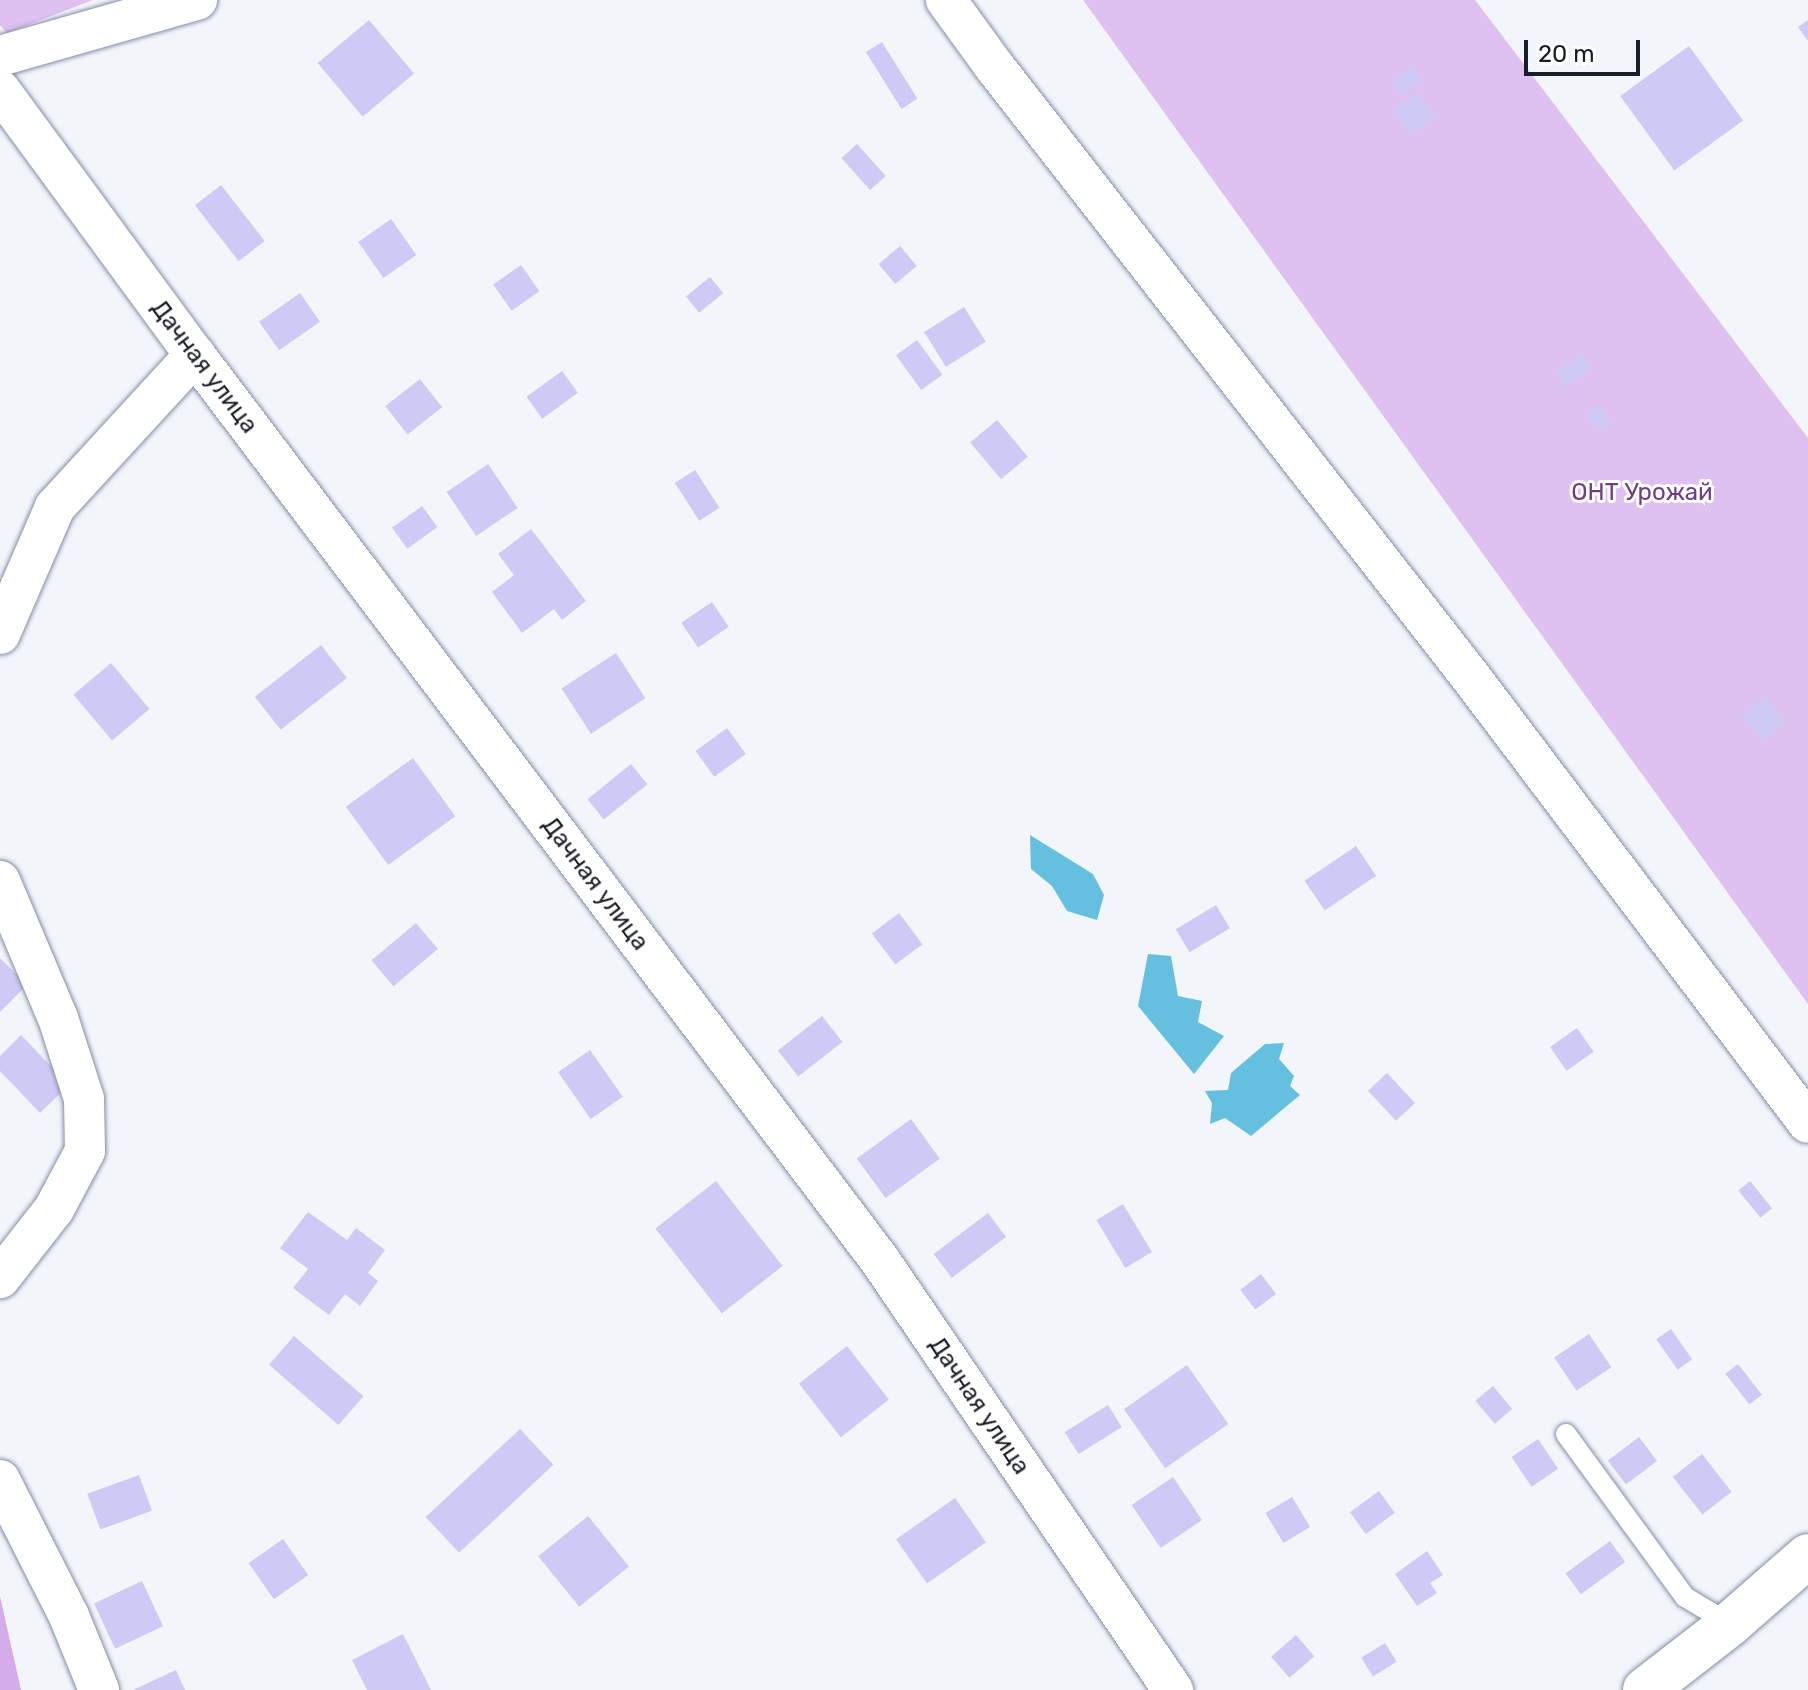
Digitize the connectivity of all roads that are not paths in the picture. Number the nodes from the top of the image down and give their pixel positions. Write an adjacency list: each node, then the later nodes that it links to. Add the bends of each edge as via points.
1 (197, 0): 3 (street)
2 (946, 0): 8 (street)
3 (0, 56)
4 (0, 90): 5 (street, Дачная улица)
5 (195, 355): 6 (street, via 55,507); 15 (street, Дачная улица, via 879,1259)
6 (0, 634)
7 (0, 881): 9 (street, via 58,1018 84,1099 85,1151 54,1209)
8 (1808, 1123)
9 (0, 1278)
10 (1566, 1434): 13 (lane, via 1685,1597)
11 (0, 1480): 14 (street, via 69,1616)
12 (1808, 1556): 13 (street)
13 (1730, 1624): 16 (street)
14 (99, 1690)
15 (1173, 1690)
16 (1645, 1690)

